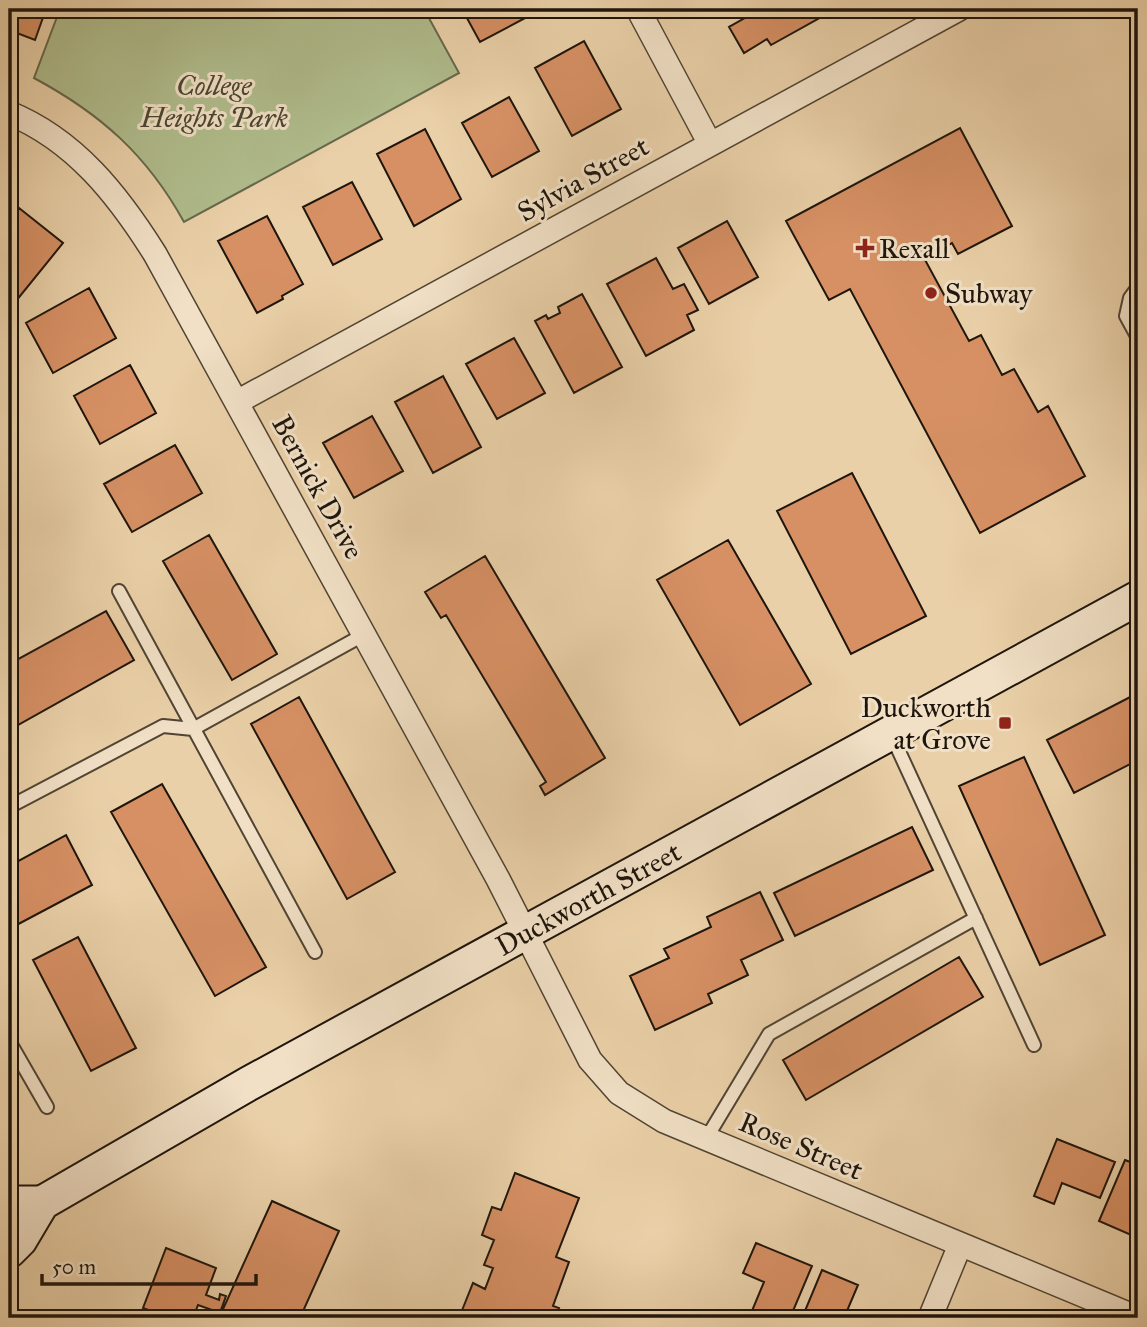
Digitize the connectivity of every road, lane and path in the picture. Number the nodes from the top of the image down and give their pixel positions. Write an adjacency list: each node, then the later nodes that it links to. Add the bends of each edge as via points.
1 (638, 9): 4 (street)
2 (959, 9): 4 (street, Sylvia Street)
3 (9, 113): 7 (street, Bernick Drive, via 79,157 128,211)
4 (710, 144): 7 (street, Sylvia Street)
5 (1138, 287): 6 (lane, via 1126,316)
6 (1138, 338)
7 (237, 402): 10 (street, Bernick Drive)
8 (119, 592): 11 (lane)
9 (1138, 598): 12 (main road, Duckworth Street)
10 (365, 634): 11 (lane); 15 (street, Bernick Drive)
11 (193, 729): 13 (lane, via 163,726); 16 (lane)
12 (890, 732): 14 (lane); 15 (main road, Duckworth Street)
13 (9, 807)
14 (976, 918): 18 (lane); 20 (lane, via 769,1034)
15 (526, 932): 20 (street, Rose Street, via 581,1044 602,1075 642,1109); 22 (main road, Duckworth Street, via 247,1084)
16 (315, 952)
17 (9, 1041): 19 (lane)
18 (1034, 1045)
19 (47, 1107)
20 (706, 1139): 23 (street, Rose Street)
21 (9, 1203): 22 (main road)
22 (43, 1203): 24 (main road, Duckworth Street)
23 (960, 1245): 25 (street); 26 (street, Rose Street)
24 (9, 1251)
25 (930, 1318)
26 (1138, 1318)

